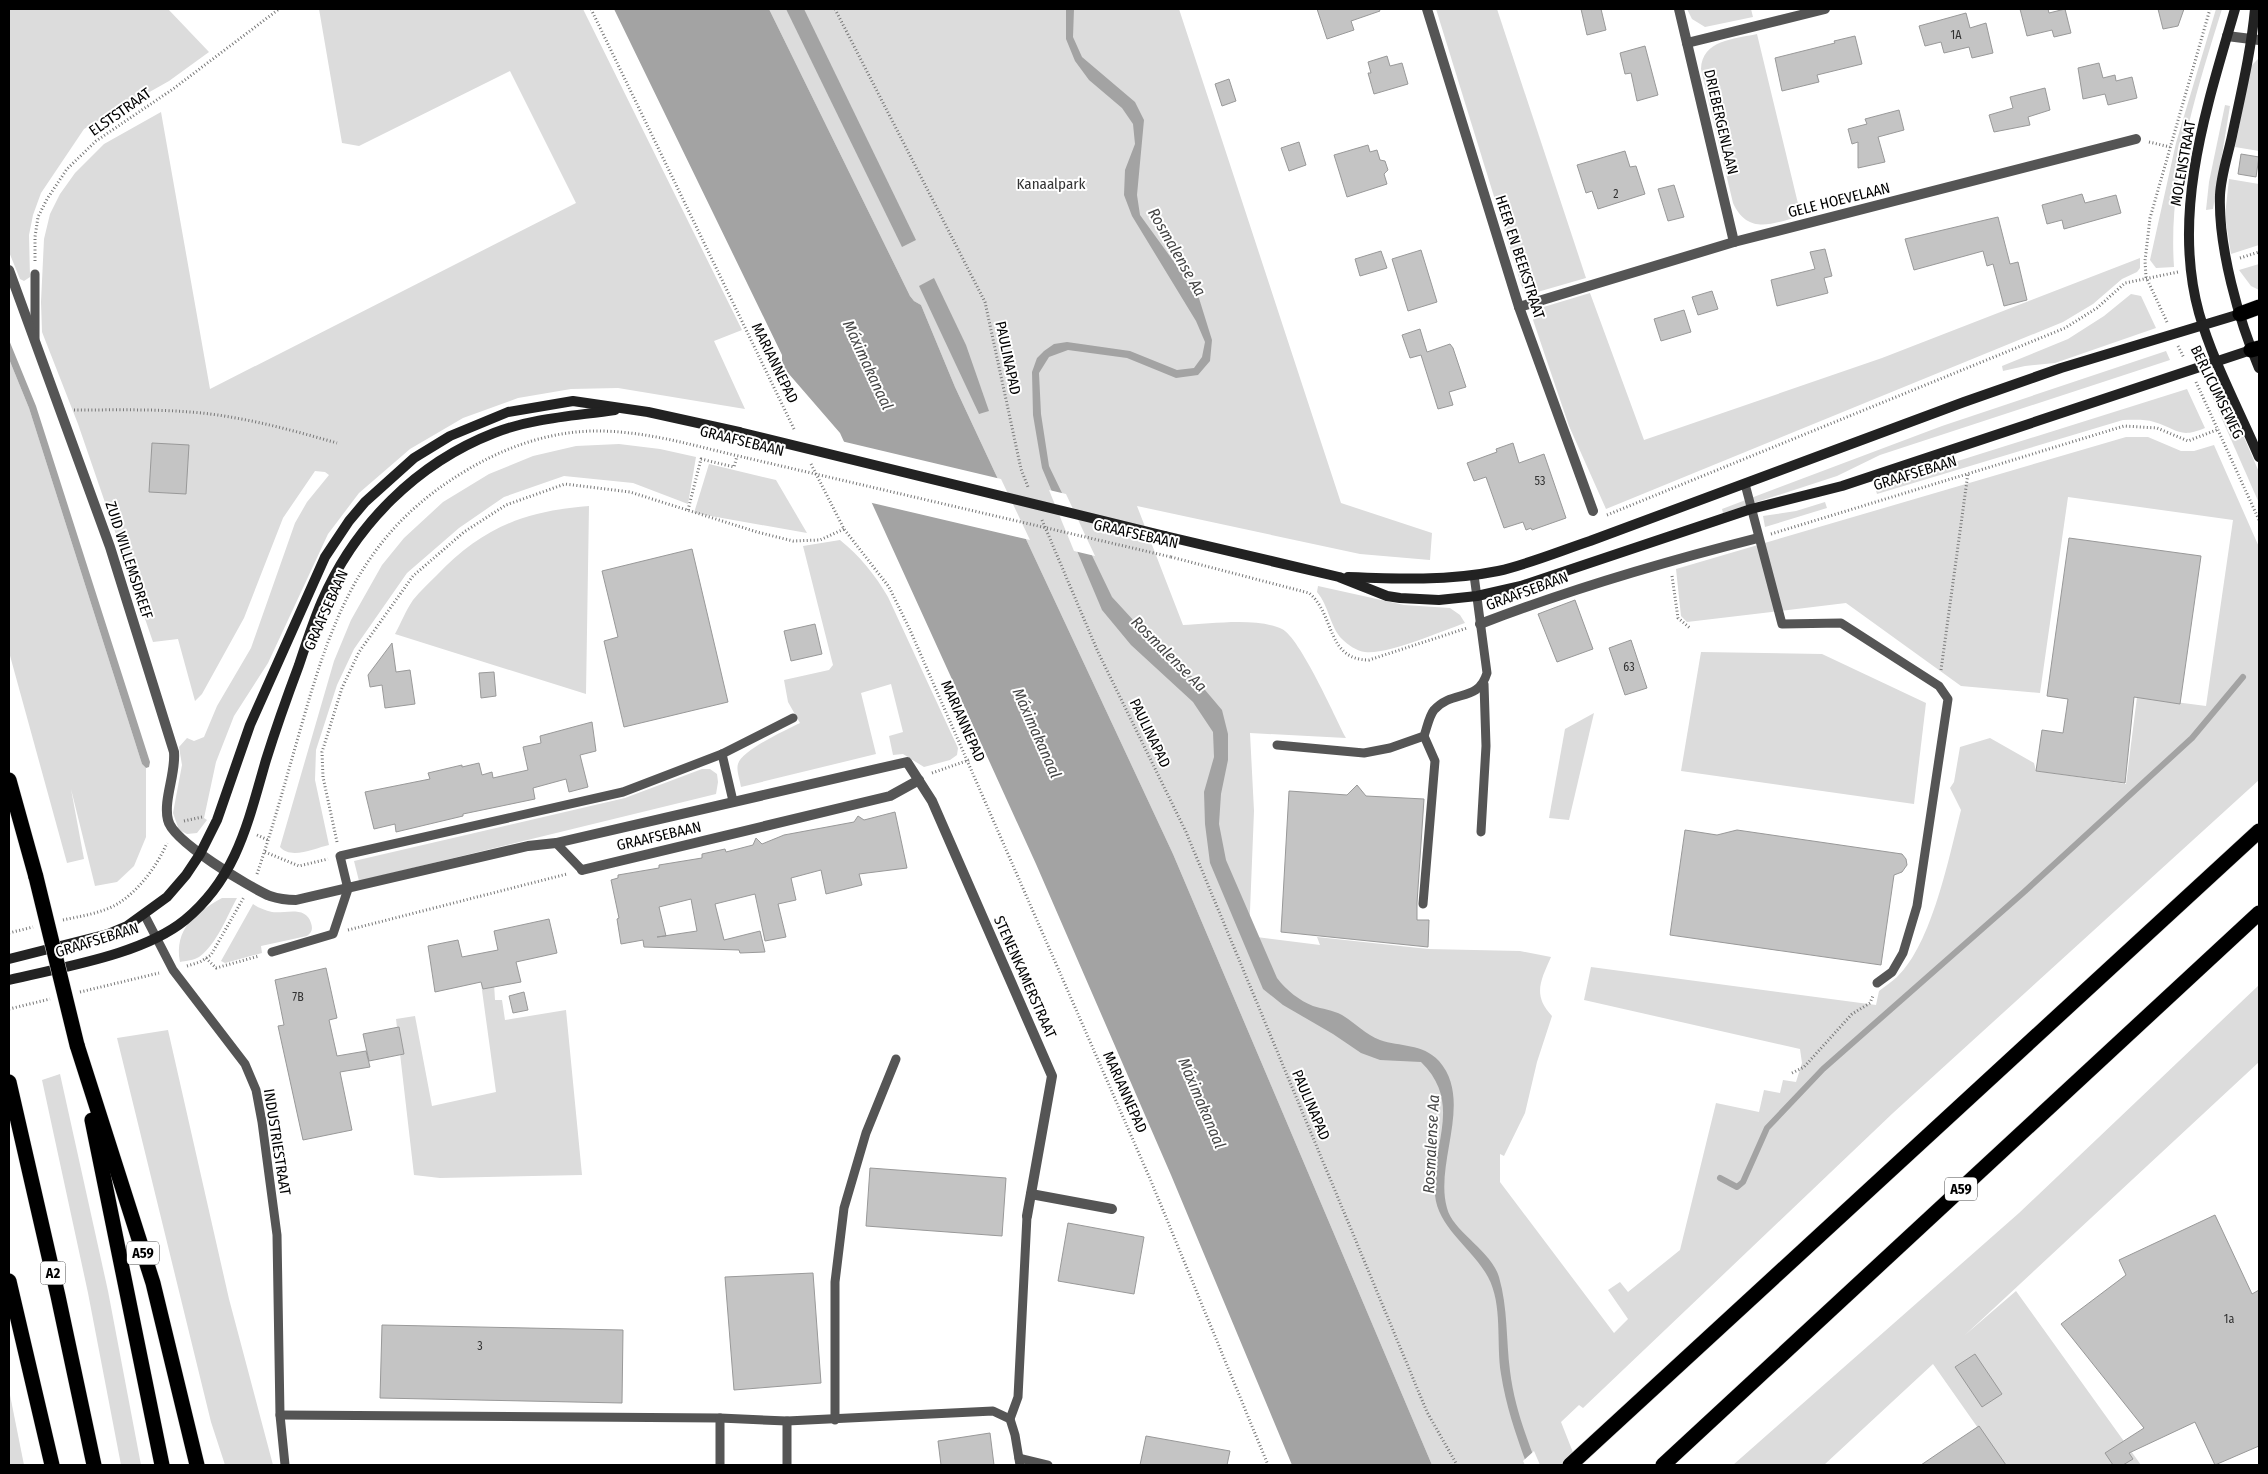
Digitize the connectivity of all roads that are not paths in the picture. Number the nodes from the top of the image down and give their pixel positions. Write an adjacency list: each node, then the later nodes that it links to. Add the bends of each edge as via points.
1 (1427, 9): 13 (street, HEER EN BEEKSTRAAT)
2 (1679, 9): 8 (street, DRIEBERGENLAAN)
3 (1825, 9): 8 (street)
4 (2235, 9): 6 (main road, MOLENSTRAAT)
5 (2255, 9): 7 (main road)
6 (2227, 36): 7 (street); 16 (main road, MOLENSTRAAT, via 2194,174 2189,212 2190,269)
7 (2256, 40): 15 (main road, via 2220,194 2223,240)
8 (1687, 43): 10 (street, DRIEBERGENLAAN)
9 (2136, 139): 10 (street, GELE HOEVELAAN)
10 (1734, 242): 13 (street, GELE HOEVELAAN)
11 (9, 270): 17 (street, ZUID WILLEMSDREEF)
12 (34, 274): 17 (lane)
13 (1519, 308): 25 (street, HEER EN BEEKSTRAAT)
14 (2259, 308): 15 (highway)
15 (2240, 314): 16 (main road, GRAAFSEBAAN); 18 (main road)
16 (2204, 327): 19 (main road, BERLICUMSEWEG); 23 (main road, GRAAFSEBAAN, via 2052,371)
17 (35, 338): 42 (street, ZUID WILLEMSDREEF, via 110,547 174,752 167,812 172,832)
18 (2255, 349): 19 (main road, GRAAFSEBAAN); 20 (main road)
19 (2218, 361): 22 (main road, BERLICUMSEWEG); 24 (main road, GRAAFSEBAAN, via 1842,486)
20 (2259, 368)
21 (620, 409): 28 (main road, GRAAFSEBAAN, bridge, via 739,432); 42 (main road, GRAAFSEBAAN, via 573,401 508,412 433,445 390,477 365,502 335,541 312,584 250,725 217,820); 44 (main road, GRAAFSEBAAN, via 518,425 471,443 452,452 414,479 365,528 322,602 274,732 246,831)
22 (2259, 457)
23 (1745, 484): 24 (lane); 27 (main road, GRAAFSEBAAN, via 1590,542 1512,567)
24 (1751, 509): 26 (lane); 29 (main road, GRAAFSEBAAN, via 1520,586)
25 (1597, 514)
26 (1758, 538): 30 (street, GRAAFSEBAAN, via 1668,561 1531,604); 53 (lane, via 1782,624 1841,623 1939,686 1948,699 1917,906 1903,953 1892,972)
27 (1474, 575): 28 (main road, GRAAFSEBAAN, via 1415,579); 29 (lane)
28 (1339, 577): 29 (main road, GRAAFSEBAAN, via 1386,596 1400,598 1439,600)
29 (1477, 596): 30 (lane)
30 (1480, 624): 31 (lane, via 1487,673)
31 (1484, 684): 33 (lane, via 1474,692 1445,700 1433,711); 40 (lane, via 1486,746)
32 (794, 718): 35 (lane)
33 (1424, 736): 34 (lane, via 1364,753); 46 (lane, via 1435,761)
34 (1277, 746)
35 (722, 754): 38 (lane); 45 (lane, via 623,792 340,856)
36 (9, 780): 54 (highway, bridge)
37 (919, 780): 38 (street, GRAAFSEBAAN, via 907,762); 43 (street, GRAAFSEBAAN, via 890,796); 57 (street, STENENKAMERSTRAAT, via 932,801 1052,1076)
38 (733, 801): 41 (street, GRAAFSEBAAN)
39 (2259, 831): 75 (highway)
40 (1481, 832)
41 (556, 843): 43 (lane); 45 (street, GRAAFSEBAAN, via 528,846)
42 (200, 854): 44 (street, GRAAFSEBAAN); 48 (main road, GRAAFSEBAAN, via 167,897)
43 (582, 870)
44 (228, 871): 45 (street, GRAAFSEBAAN, via 268,895 284,900 309,899); 49 (main road, GRAAFSEBAAN, via 197,909 182,922)
45 (348, 889): 50 (lane, via 333,934)
46 (1423, 904)
47 (2259, 913): 76 (highway, A59)
48 (144, 914): 49 (lane, INDUSTRIESTRAAT); 51 (main road, GRAAFSEBAAN, via 108,934)
49 (156, 936): 52 (main road, GRAAFSEBAAN, via 112,954); 61 (lane, INDUSTRIESTRAAT, via 174,970 245,1064 256,1090 277,1235)
50 (272, 952)
51 (9, 959)
52 (9, 980)
53 (1877, 983)
54 (77, 1045): 69 (highway); 70 (highway, A59, via 152,1283)
55 (896, 1059): 63 (lane, via 866,1133 844,1208 835,1282)
56 (9, 1082): 68 (highway, A2)
57 (1031, 1194): 58 (street); 59 (street, STENENKAMERSTRAAT)
58 (1112, 1209)
59 (1027, 1216): 64 (lane, via 1018,1397)
60 (9, 1281): 67 (highway)
61 (280, 1415): 62 (lane); 71 (lane, INDUSTRIESTRAAT)
62 (720, 1418): 65 (lane); 72 (lane)
63 (835, 1420): 64 (lane, via 994,1412); 65 (lane)
64 (1010, 1420): 66 (lane)
65 (787, 1421): 73 (lane)
66 (1019, 1461): 74 (lane)
67 (52, 1465)
68 (94, 1465)
69 (162, 1465)
70 (197, 1465)
71 (284, 1465)
72 (720, 1465)
73 (787, 1465)
74 (1048, 1465)
75 (1570, 1465)
76 (1664, 1465)

